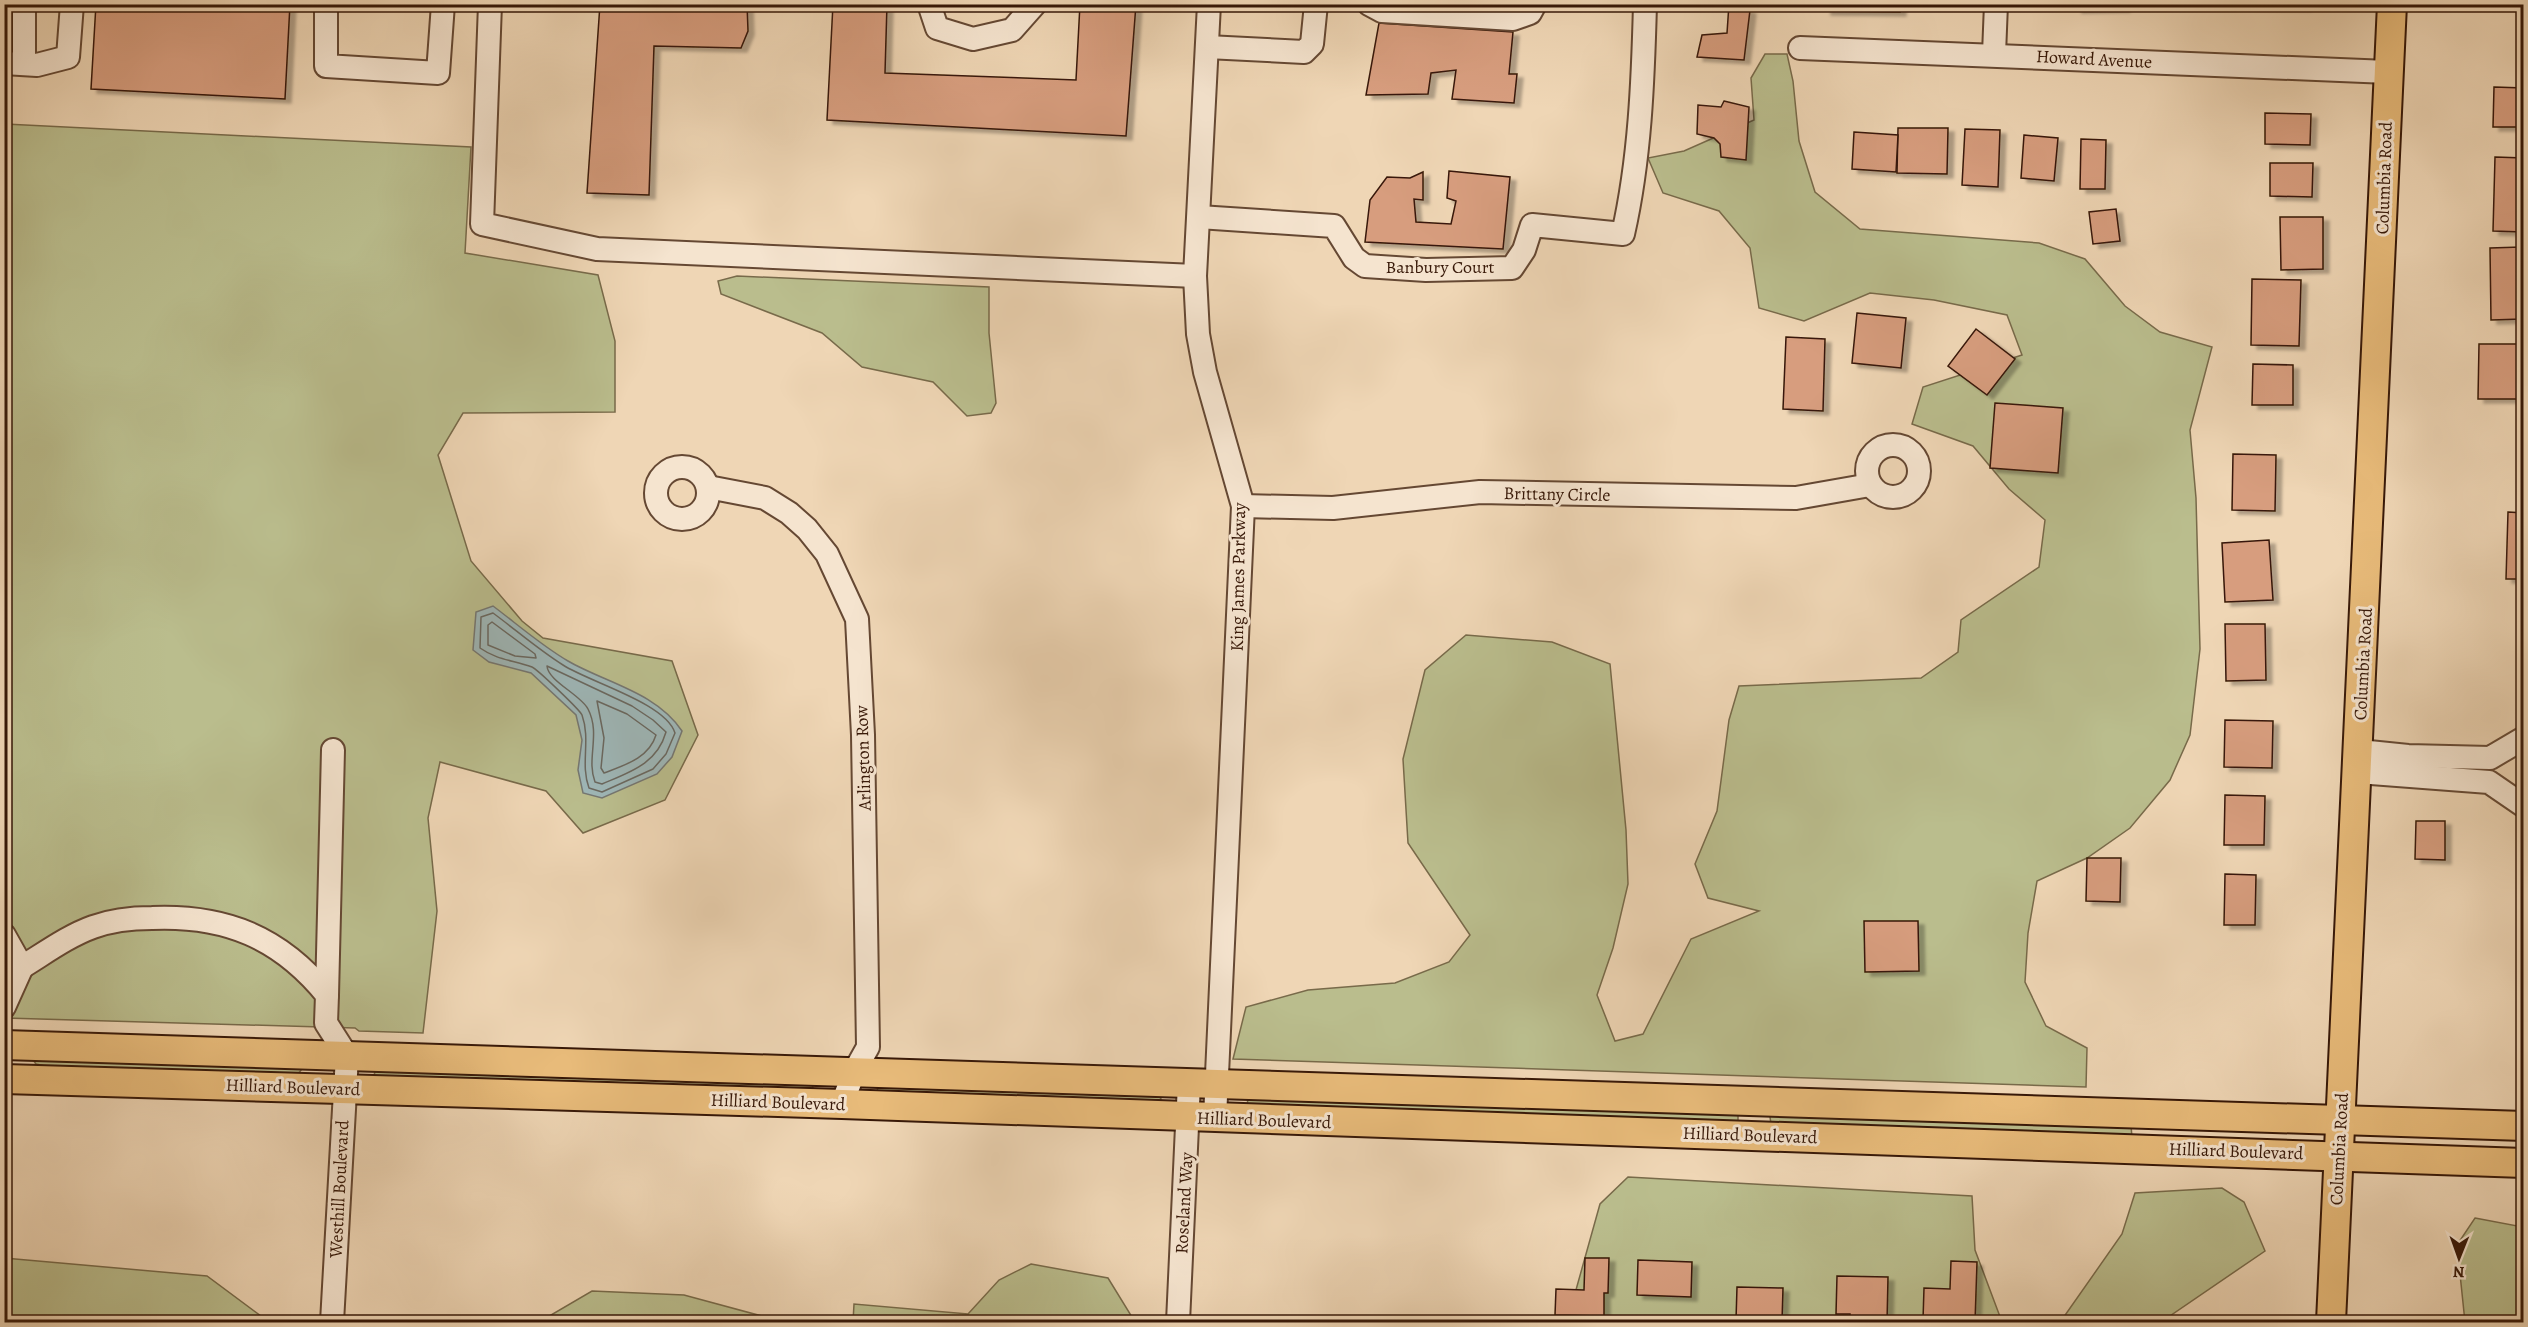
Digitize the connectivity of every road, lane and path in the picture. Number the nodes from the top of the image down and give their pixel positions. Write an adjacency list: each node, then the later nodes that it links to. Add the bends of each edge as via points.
1 (24, 4): 18 (street)
2 (72, 4): 18 (street, via 68,57 37,65)
3 (326, 4): 4 (street, via 326,66 438,73)
4 (443, 4)
5 (490, 4): 21 (street, via 482,224 597,249)
6 (929, 4): 7 (street, via 937,28 973,39 1012,30)
7 (1035, 4)
8 (1209, 4): 15 (street, King James Parkway)
9 (1316, 4): 15 (street, via 1312,44 1304,52)
10 (1369, 4): 11 (street, via 1382,11 1513,20 1530,13)
11 (1535, 4)
12 (1645, 4): 20 (street, Banbury Court, via 1633,193 1623,234 1532,225 1524,250 1512,267 1426,270 1365,266 1354,258 1334,226)
13 (1996, 4): 17 (street)
14 (2392, 4): 19 (main road, Columbia Road)
15 (1207, 47): 20 (street, King James Parkway)
16 (1800, 48): 17 (street, Howard Avenue)
17 (1994, 54): 19 (street, Howard Avenue)
18 (14, 63)
19 (2388, 72): 28 (main road, Columbia Road)
20 (1199, 218): 21 (street, King James Parkway)
21 (1195, 276): 24 (street, King James Parkway, via 1198,334 1205,372)
22 (1870, 485): 24 (street, Brittany Circle, via 1796,498 1480,492 1333,508)
23 (708, 487): 37 (street, Arlington Row, via 765,498 789,513 827,554 857,619 864,746 868,1047)
24 (1243, 506): 39 (street, King James Parkway)
25 (2523, 738): 27 (street)
26 (333, 750): 33 (street)
27 (2490, 758): 28 (street, via 2408,756); 29 (street)
28 (2358, 762): 29 (street); 43 (main road, Columbia Road)
29 (2489, 782): 30 (street)
30 (2523, 806)
31 (4, 934): 32 (street)
32 (22, 968): 33 (street, via 93,927 131,918 200,919 231,926 280,949 311,975); 34 (street)
33 (327, 995): 36 (street, via 326,1023)
34 (4, 1008)
35 (4, 1045): 36 (main road, Hilliard Boulevard)
36 (348, 1056): 37 (main road, Hilliard Boulevard); 40 (street, Westhill Boulevard)
37 (854, 1072): 39 (main road, Hilliard Boulevard); 41 (street, Arlington Row)
38 (4, 1079): 40 (main road, Hilliard Boulevard)
39 (1203, 1084): 42 (street, Roseland Way); 43 (main road, Hilliard Boulevard)
40 (344, 1089): 41 (main road, Hilliard Boulevard); 47 (street, Westhill Boulevard)
41 (842, 1104): 42 (main road, Hilliard Boulevard)
42 (1202, 1118): 45 (main road, Hilliard Boulevard); 48 (street, Roseland Way)
43 (2341, 1122): 44 (main road, Hilliard Boulevard); 45 (main road, Columbia Road)
44 (2523, 1126)
45 (2338, 1155): 46 (main road, Hilliard Boulevard); 49 (main road, Columbia Road)
46 (2523, 1163)
47 (332, 1323)
48 (1178, 1323)
49 (2331, 1323)

